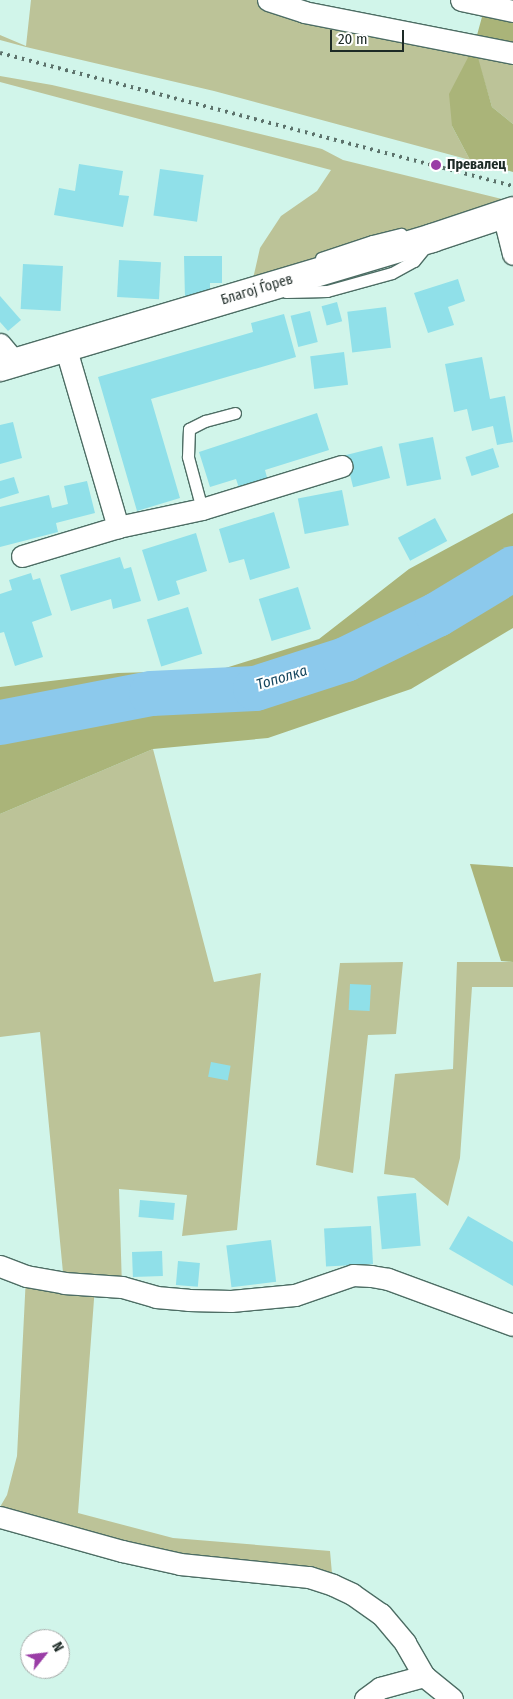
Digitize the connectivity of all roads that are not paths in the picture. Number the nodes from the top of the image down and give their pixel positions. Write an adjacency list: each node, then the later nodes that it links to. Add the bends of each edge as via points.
1 (268, 0): 4 (street, via 304,12)
2 (461, 0): 3 (street)
3 (513, 12)
4 (513, 53)
5 (508, 212): 6 (street); 7 (main road, Благој Ѓорев); 7 (lane, via 372,240 297,268)
6 (513, 254)
7 (250, 292): 8 (main road, Благој Ѓорев)
8 (65, 346): 9 (main road, Благој Ѓорев); 13 (street)
9 (5, 358)
10 (235, 413): 12 (lane, via 204,421 189,429 188,457)
11 (342, 466): 12 (street)
12 (202, 510): 13 (street)
13 (118, 527): 14 (street)
14 (22, 556)
15 (0, 1266): 16 (street, via 26,1276 64,1283 122,1286 156,1296 188,1300 231,1301 294,1295 353,1275 372,1276)
16 (513, 1325)
17 (0, 1517): 18 (street, via 180,1564 309,1577 333,1585 381,1614 405,1644)
18 (424, 1676): 19 (street, via 380,1688); 20 (street)
19 (365, 1699)
20 (452, 1699)

